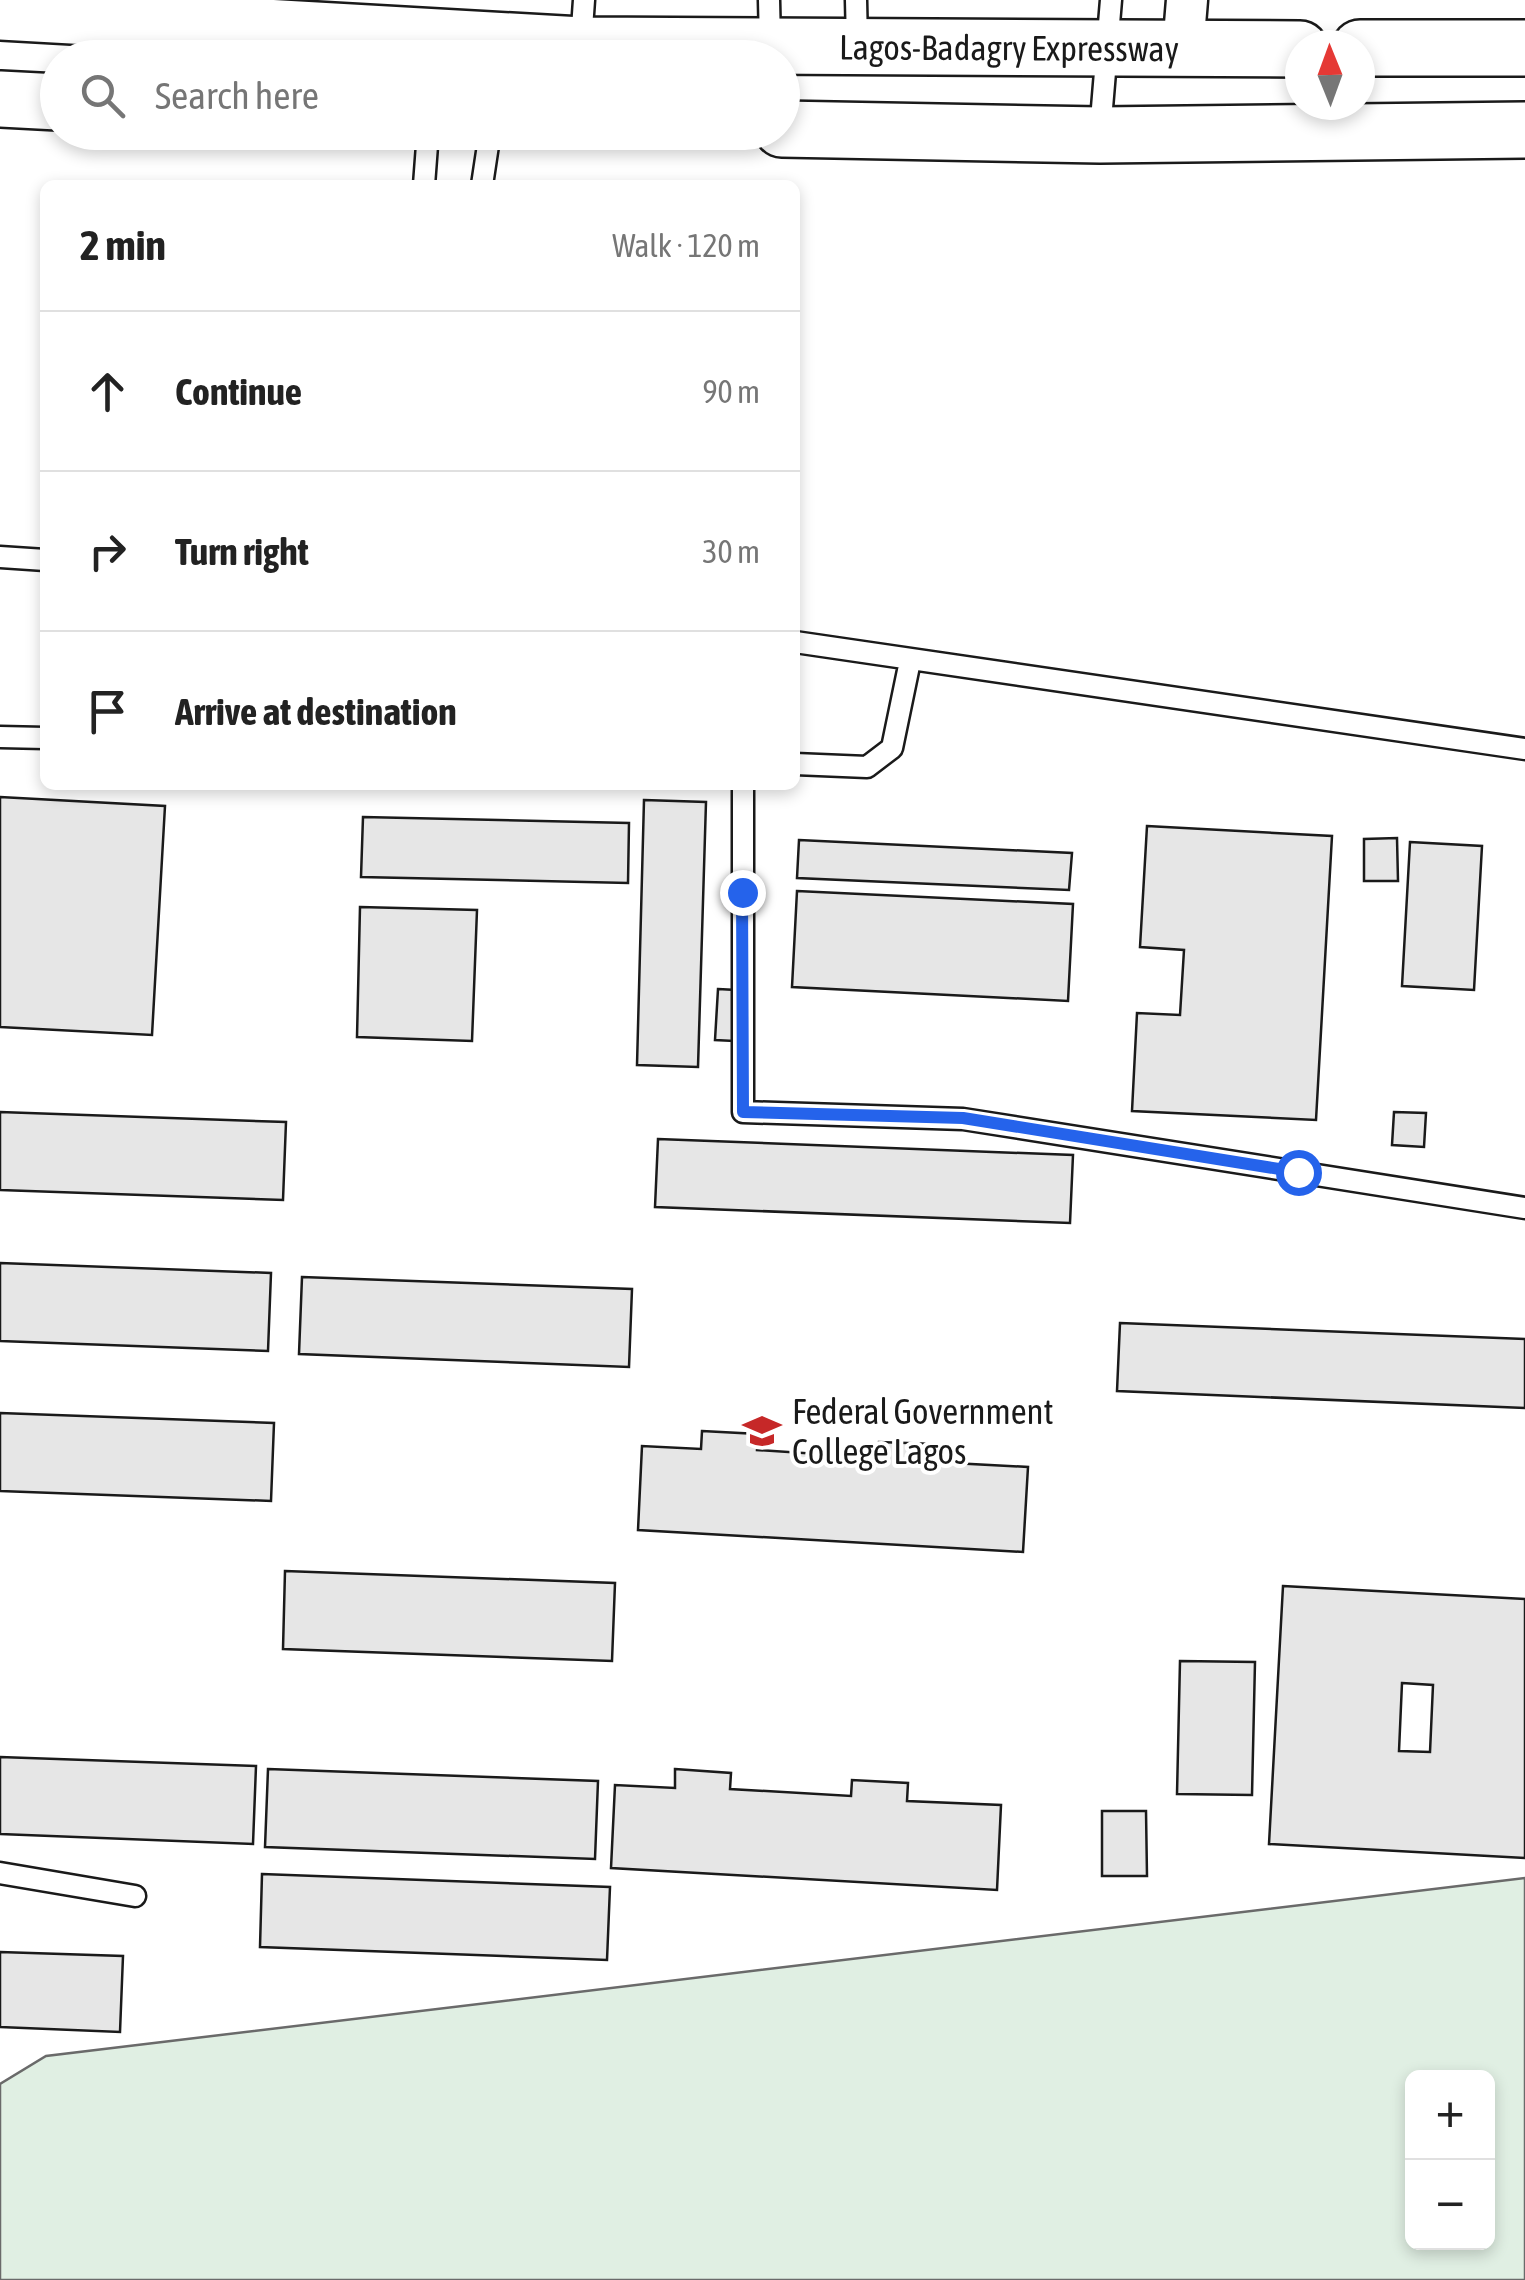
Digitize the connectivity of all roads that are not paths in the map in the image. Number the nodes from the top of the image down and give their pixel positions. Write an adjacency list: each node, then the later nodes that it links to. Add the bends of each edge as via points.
1 (0, 12): 2 (highway, Lagos-Badagry Expressway)
2 (582, 22): 3 (highway, Lagos-Badagry Expressway)
3 (770, 24): 5 (highway, Lagos-Badagry Expressway)
4 (1110, 24): 5 (highway, Lagos-Badagry Expressway); 6 (highway, Lagos-Badagry Expressway); 14 (lane)
5 (857, 25)
6 (1185, 25): 7 (highway, Lagos-Badagry Expressway)
7 (1285, 46)
8 (1375, 48): 9 (highway)
9 (1525, 48)
10 (0, 99): 11 (highway)
11 (40, 101)
12 (800, 129): 14 (highway)
13 (1525, 130): 14 (highway)
14 (1100, 135)
15 (427, 150): 17 (lane)
16 (487, 150): 18 (lane)
17 (424, 180)
18 (483, 180)
19 (0, 558): 20 (lane)
20 (40, 560)
21 (800, 643): 22 (lane)
22 (910, 661): 25 (lane); 26 (lane, via 892,748 867,768)
23 (0, 737): 24 (lane)
24 (40, 738)
25 (1525, 750)
26 (800, 764)
27 (743, 790): 28 (lane, via 743,1112 963,1118)
28 (1525, 1208)
29 (0, 1873): 30 (lane)
30 (134, 1896)

